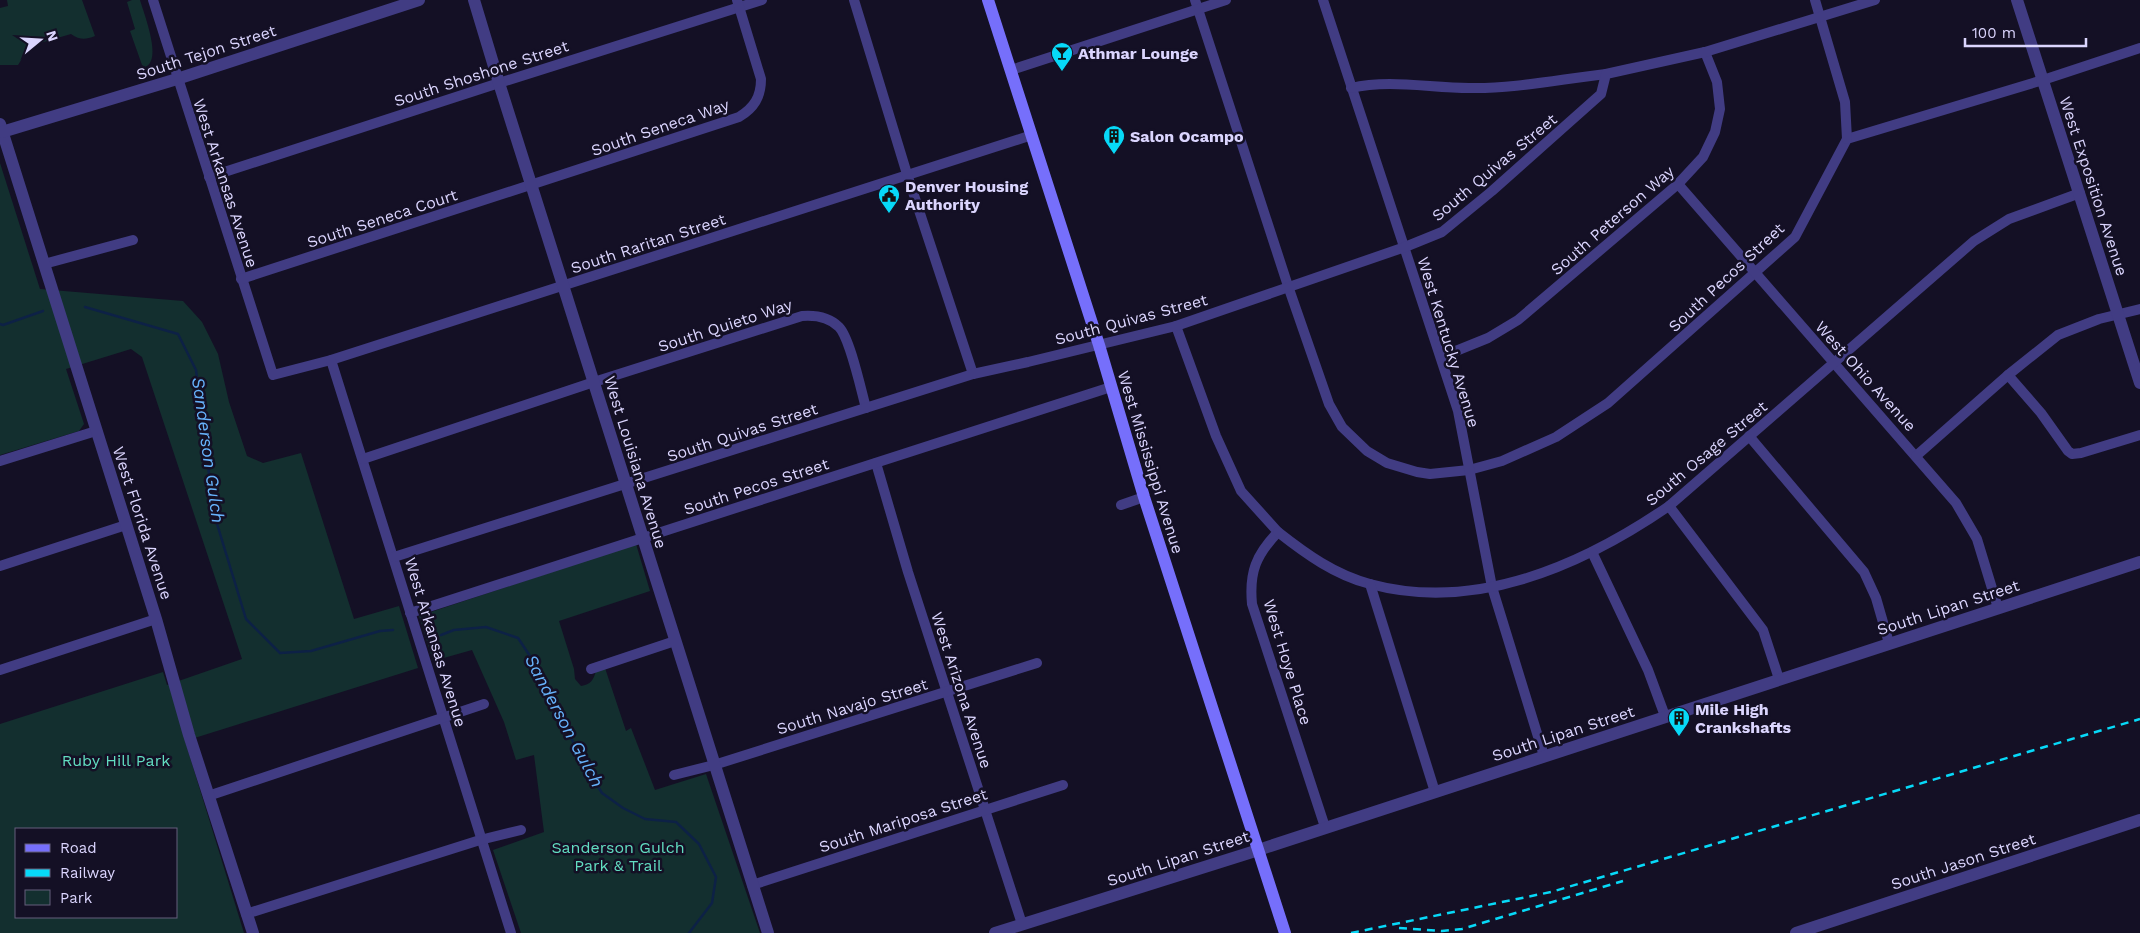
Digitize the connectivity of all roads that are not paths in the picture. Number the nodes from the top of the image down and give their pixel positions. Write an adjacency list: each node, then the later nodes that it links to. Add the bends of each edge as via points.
1 (153, 0): 19 (street, West Arkansas Avenue)
2 (419, 0): 19 (street, South Tejon Street)
3 (474, 0): 21 (street, West Louisiana Avenue)
4 (762, 0): 12 (street, South Shoshone Street)
5 (854, 0): 26 (street)
6 (988, 0): 17 (main road, West Mississippi Avenue)
7 (1226, 0): 13 (street)
8 (1324, 0): 22 (street, West Kentucky Avenue)
9 (1816, 0): 14 (street)
10 (1875, 0): 14 (street)
11 (2017, 0): 20 (street, West Exposition Avenue)
12 (738, 4): 21 (street, South Shoshone Street); 29 (street, South Seneca Way, via 761,79 757,101 747,112)
13 (1197, 4): 17 (street); 37 (street, South Pecos Street)
14 (1821, 17): 16 (street); 25 (street, via 1845,102)
15 (2140, 48): 20 (street)
16 (1705, 52): 18 (street); 28 (street, South Peterson Way, via 1718,87 1719,120 1704,157)
17 (1011, 70): 24 (main road, West Mississippi Avenue)
18 (1606, 74): 22 (street, via 1470,88 1372,83); 32 (street, South Quivas Street, via 1601,94 1492,191 1442,232)
19 (177, 78): 23 (street, South Tejon Street); 27 (street, West Arkansas Avenue)
20 (2043, 80): 25 (street); 30 (street, West Exposition Avenue)
21 (498, 83): 27 (street, South Shoshone Street); 29 (street, West Louisiana Avenue)
22 (1351, 88): 32 (street, West Kentucky Avenue)
23 (1, 128): 33 (street, West Florida Avenue)
24 (1032, 135): 26 (street, South Raritan Street); 41 (main road, West Mississippi Avenue)
25 (1847, 139): 34 (street, South Pecos Street, via 1795,237)
26 (907, 174): 36 (street, South Raritan Street); 45 (street)
27 (209, 178): 35 (street, West Arkansas Avenue)
28 (1678, 184): 34 (street, West Ohio Avenue); 42 (street, South Peterson Way, via 1518,320 1488,338)
29 (532, 185): 35 (street, South Seneca Court); 36 (street, West Louisiana Avenue)
30 (2080, 193): 39 (street, West Exposition Avenue); 44 (street, South Osage Street, via 2016,216 1986,233)
31 (133, 240): 33 (street)
32 (1405, 248): 37 (street, South Quivas Street); 42 (street, West Kentucky Avenue)
33 (44, 264): 52 (street, West Florida Avenue)
34 (1755, 274): 44 (street, West Ohio Avenue); 59 (street, South Pecos Street, via 1608,403 1537,447 1502,462)
35 (241, 279): 46 (street, West Arkansas Avenue)
36 (564, 286): 43 (street, South Raritan Street); 48 (street, West Louisiana Avenue)
37 (1288, 286): 40 (street, South Quivas Street); 59 (street, South Pecos Street, via 1329,404 1342,427 1367,451 1387,463 1430,474)
38 (2140, 309): 39 (street)
39 (2118, 314): 47 (street, via 2058,335); 49 (street, West Exposition Avenue)
40 (1176, 326): 41 (street, South Quivas Street); 65 (street, via 1216,436 1241,491)
41 (1099, 345): 45 (street, South Quivas Street); 50 (main road, West Mississippi Avenue)
42 (1441, 357): 59 (street, West Kentucky Avenue, via 1458,411)
43 (331, 360): 46 (street, South Raritan Street); 56 (street, West Arkansas Avenue)
44 (1834, 363): 54 (street, South Osage Street); 55 (street, West Ohio Avenue)
45 (973, 374): 51 (street, South Quivas Street)
46 (273, 375)
47 (2008, 375): 53 (street, via 2072,454); 55 (street)
48 (594, 382): 51 (street, South Quieto Way, via 812,315 833,322 843,333); 56 (street, South Quieto Way); 60 (street, West Louisiana Avenue)
49 (2140, 382)
50 (1112, 387): 58 (street, South Pecos Street); 61 (main road, West Mississippi Avenue)
51 (866, 408): 60 (street, South Quivas Street)
52 (96, 430): 57 (street); 64 (street, West Florida Avenue)
53 (2140, 435)
54 (1749, 436): 63 (street, South Osage Street); 77 (street, via 1864,572 1876,598)
55 (1916, 456): 73 (street, West Ohio Avenue, via 1956,503 1977,540)
56 (363, 459): 68 (street, West Arkansas Avenue)
57 (0, 461)
58 (876, 463): 66 (street, South Pecos Street); 82 (street, West Arizona Avenue)
59 (1468, 470): 72 (street, West Kentucky Avenue)
60 (626, 484): 66 (street, West Louisiana Avenue); 68 (street, South Quivas Street)
61 (1144, 498): 62 (street); 97 (main road, West Mississippi Avenue)
62 (1121, 505)
63 (1669, 506): 67 (street, South Osage Street, via 1636,529); 81 (street, via 1763,630)
64 (126, 525): 70 (street); 75 (street, West Florida Avenue)
65 (1278, 532): 71 (street, South Osage Street, via 1323,564); 94 (street, West Hoye Place, via 1263,547 1254,569 1252,604)
66 (643, 538): 74 (street, South Pecos Street); 76 (street, West Louisiana Avenue)
67 (1592, 552): 72 (street, South Osage Street, via 1543,573); 84 (street, via 1648,670)
68 (394, 557): 74 (street, West Arkansas Avenue)
69 (2140, 562): 73 (street, South Lipan Street)
70 (0, 566)
71 (1370, 584): 72 (street, South Osage Street, via 1432,592); 90 (street)
72 (1492, 588): 86 (street, West Kentucky Avenue)
73 (1998, 608): 77 (street, South Lipan Street)
74 (410, 613): 85 (street, West Arkansas Avenue)
75 (156, 619): 80 (street); 91 (street, West Florida Avenue)
76 (675, 641): 79 (street); 87 (street, West Louisiana Avenue)
77 (1889, 643): 81 (street, South Lipan Street)
78 (1037, 663): 82 (street, South Navajo Street)
79 (590, 669)
80 (0, 670)
81 (1779, 679): 84 (street, South Lipan Street)
82 (947, 692): 87 (street, South Navajo Street); 92 (street, West Arizona Avenue)
83 (484, 704): 85 (street)
84 (1665, 716): 86 (street, South Lipan Street)
85 (443, 718): 91 (street); 96 (street, West Arkansas Avenue)
86 (1544, 756): 90 (street, South Lipan Street)
87 (714, 764): 88 (street, South Navajo Street); 98 (street, West Louisiana Avenue)
88 (674, 775)
89 (1063, 785): 92 (street, South Mariposa Street)
90 (1435, 792): 94 (street, South Lipan Street)
91 (208, 796): 99 (street, West Florida Avenue)
92 (984, 809): 98 (street, South Mariposa Street); 100 (street, West Arizona Avenue)
93 (2140, 820): 106 (street, South Jason Street)
94 (1325, 827): 97 (street, South Lipan Street)
95 (521, 830): 96 (street)
96 (480, 840): 99 (street); 102 (street, West Arkansas Avenue)
97 (1259, 850): 100 (street, South Lipan Street); 105 (main road, West Mississippi Avenue)
98 (752, 885): 103 (street, West Louisiana Avenue)
99 (246, 914): 101 (street, West Florida Avenue)
100 (1022, 924): 104 (street, South Lipan Street)
101 (252, 933)
102 (511, 933)
103 (768, 933)
104 (996, 933)
105 (1285, 933)
106 (1796, 933)

